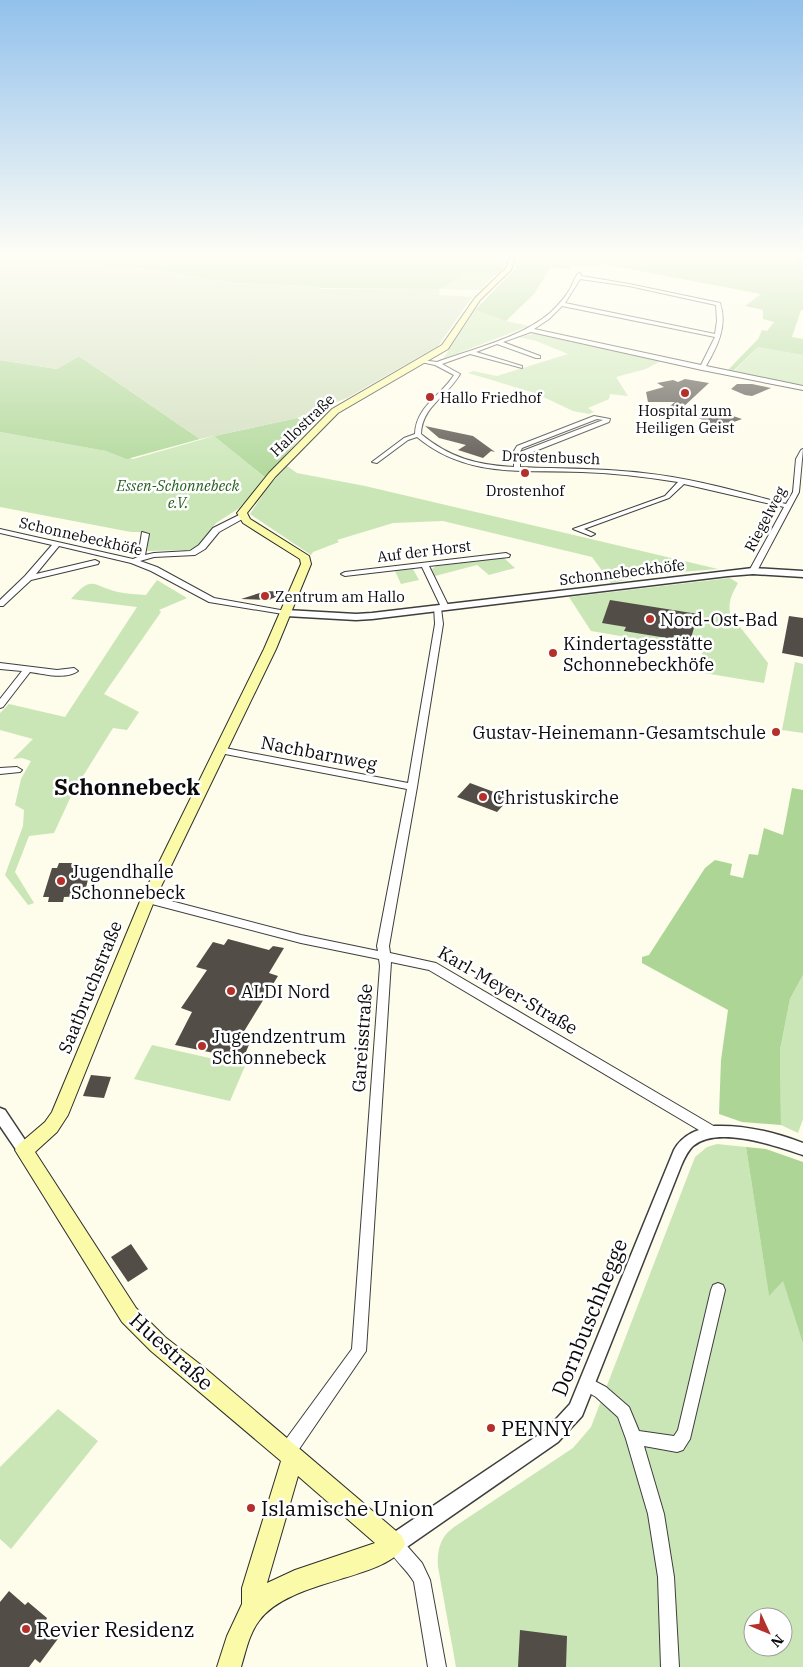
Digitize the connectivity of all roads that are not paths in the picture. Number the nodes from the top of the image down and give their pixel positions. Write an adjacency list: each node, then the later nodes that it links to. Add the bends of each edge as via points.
1 (453, 336): 8 (main road, Hallostraße)
2 (515, 336): 5 (street)
3 (557, 336): 11 (street)
4 (718, 336): 11 (street)
5 (497, 342): 6 (street); 7 (street)
6 (470, 352): 9 (street); 10 (street)
7 (538, 356)
8 (423, 361): 9 (street); 21 (main road, Hallostraße, via 335,411 260,489)
9 (437, 364): 13 (street, via 457,374 421,414)
10 (520, 367)
11 (702, 368): 12 (street)
12 (803, 388)
13 (418, 435): 16 (street, via 406,439); 17 (street, Drostenbusch, via 430,447 454,459)
14 (803, 451): 19 (street, Riegelweg, via 798,459)
15 (517, 456): 15 (street, via 606,421 607,419 596,417 519,447); 17 (street)
16 (374, 462)
17 (517, 470): 18 (street, Drostenbusch, via 616,472)
18 (682, 482): 20 (street, Drostenbusch); 24 (street, via 667,497 577,529)
19 (800, 487): 20 (street, Riegelweg)
20 (787, 506): 31 (street, Riegelweg)
21 (242, 517): 27 (street, via 216,530 202,547 192,553); 39 (main road, via 304,558 306,564)
22 (0, 531): 25 (street, Schonnebeckhöfe)
23 (145, 534): 27 (street)
24 (591, 534)
25 (57, 544): 28 (street, Schonnebeckhöfe); 34 (street)
26 (506, 555): 30 (street, Auf der Horst)
27 (141, 557): 28 (street)
28 (133, 561): 39 (street, Schonnebeckhöfe, via 212,600)
29 (95, 562): 34 (street)
30 (425, 565): 32 (street, Auf der Horst); 38 (street)
31 (753, 571): 33 (street, Schonnebeckhöfe); 38 (street, Schonnebeckhöfe)
32 (345, 574)
33 (803, 574)
34 (28, 578): 36 (street)
35 (0, 594): 36 (street)
36 (9, 595): 37 (street)
37 (0, 604)
38 (441, 608): 39 (street, Schonnebeckhöfe, via 356,617); 47 (street, Gareisstraße)
39 (286, 613): 44 (main road, Saatbruchstraße)
40 (0, 666): 41 (street)
41 (27, 670): 42 (street); 43 (street)
42 (74, 671)
43 (0, 705)
44 (220, 750): 47 (street, Nachbarnweg); 48 (main road, Saatbruchstraße)
45 (17, 770): 46 (street)
46 (0, 771)
47 (412, 786): 49 (street, Gareisstraße)
48 (148, 899): 49 (street, Karl-Meyer-Straße, via 292,937); 53 (main road, Saatbruchstraße, via 59,1115)
49 (384, 955): 51 (street, Karl-Meyer-Straße, via 423,963 441,971); 57 (street, Gareisstraße, via 386,966 358,1351)
50 (0, 1114): 53 (street, Huestraße)
51 (713, 1132): 52 (street, Karl-Meyer-Straße, via 765,1136); 55 (street, Dornbuschhegge, via 693,1138 681,1150)
52 (803, 1149)
53 (24, 1150): 57 (main road, Huestraße, via 129,1315 158,1344)
54 (718, 1290): 56 (street, via 685,1434 676,1444 642,1437)
55 (587, 1384): 56 (street, via 624,1412); 58 (street, Dornbuschhegge, via 576,1410 552,1436)
56 (634, 1439): 62 (street, via 656,1514 666,1577)
57 (290, 1454): 58 (main road, Huestraße); 59 (main road, via 254,1588)
58 (394, 1544): 59 (main road, via 373,1556 283,1587); 61 (street, via 422,1580)
59 (254, 1608): 60 (main road, via 242,1629)
60 (229, 1667)
61 (437, 1667)
62 (670, 1667)

